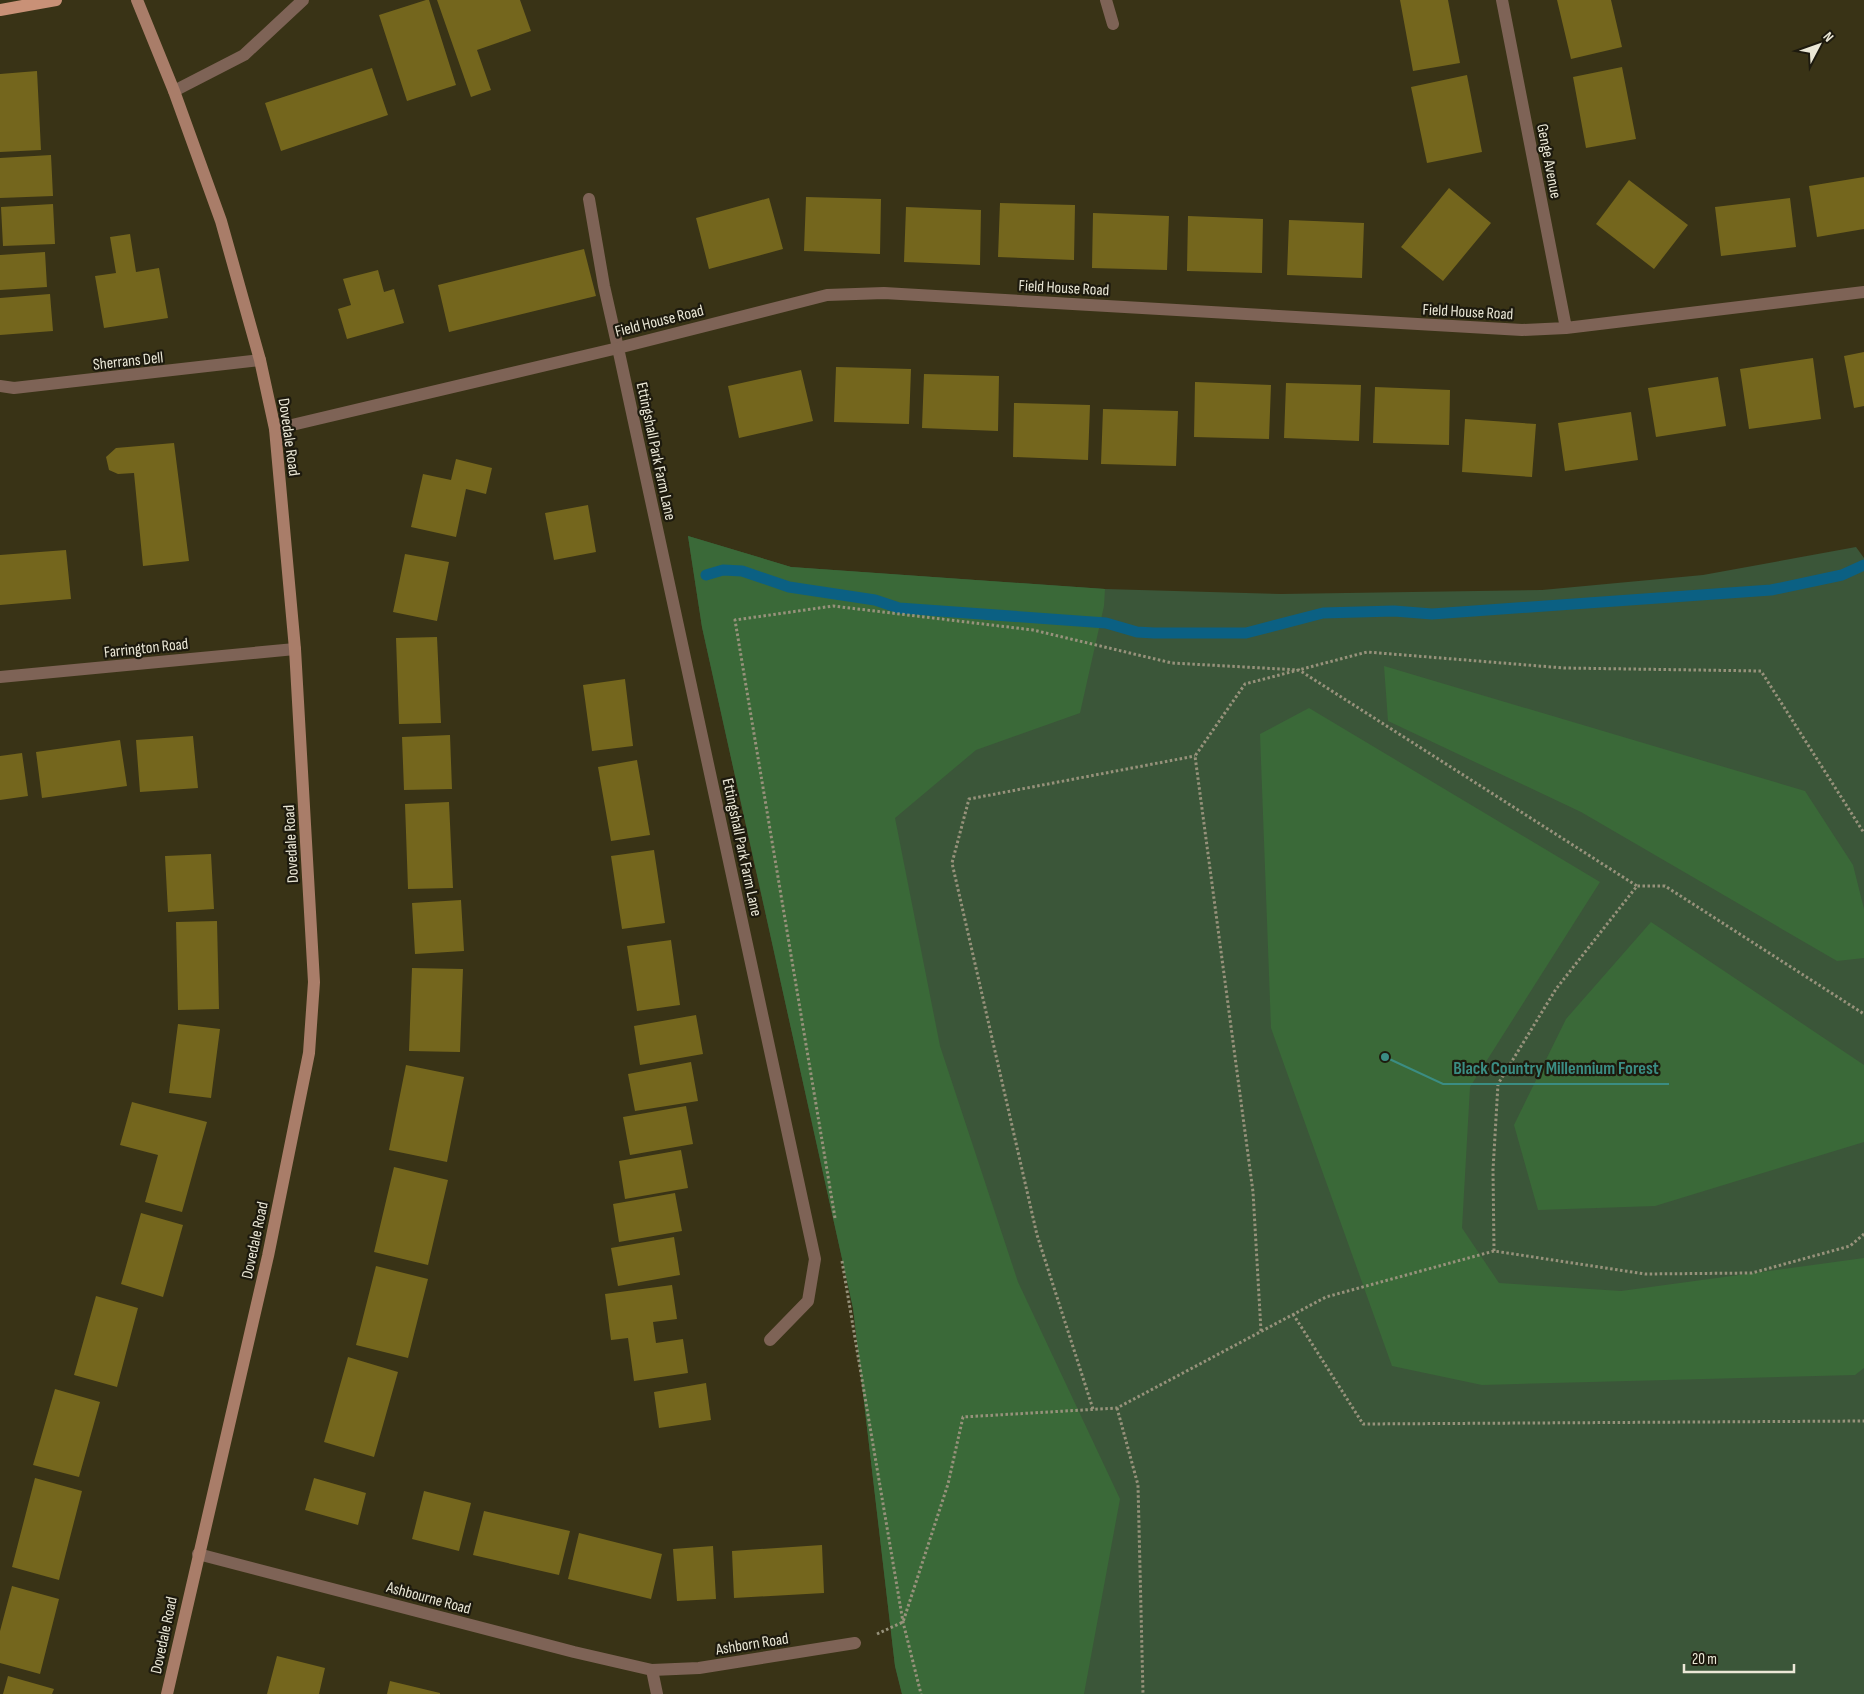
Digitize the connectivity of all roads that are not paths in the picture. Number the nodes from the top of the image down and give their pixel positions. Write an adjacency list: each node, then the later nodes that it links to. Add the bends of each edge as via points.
1 (56, 0): 6 (main road)
2 (137, 0): 8 (street, Dovedale Road)
3 (303, 0): 8 (street, via 244,55)
4 (1106, 0): 7 (street)
5 (1502, 0): 11 (street, Genge Avenue)
6 (0, 10)
7 (1113, 24)
8 (174, 91): 13 (street, Dovedale Road, via 221,221)
9 (589, 199): 12 (street, Ettingshall Park Farm Lane)
10 (1864, 292): 11 (street, Field House Road)
11 (1566, 328): 12 (street, Field House Road, via 1522,330 884,293 827,295)
12 (618, 348): 15 (street, Field House Road); 18 (street, Ettingshall Park Farm Lane, via 815,1259 808,1301)
13 (260, 360): 14 (street, Sherrans Dell, via 14,388); 15 (street, Dovedale Road)
14 (0, 386)
15 (275, 429): 16 (street, Dovedale Road)
16 (295, 649): 17 (street, Farrington Road); 19 (street, Dovedale Road, via 314,982 309,1053 268,1256)
17 (0, 677)
18 (770, 1340)
19 (198, 1554): 21 (street, Ashbourne Road); 22 (street, Dovedale Road)
20 (855, 1643): 21 (street, Ashborn Road, via 699,1668)
21 (652, 1670): 23 (street)
22 (167, 1694)
23 (657, 1694)

